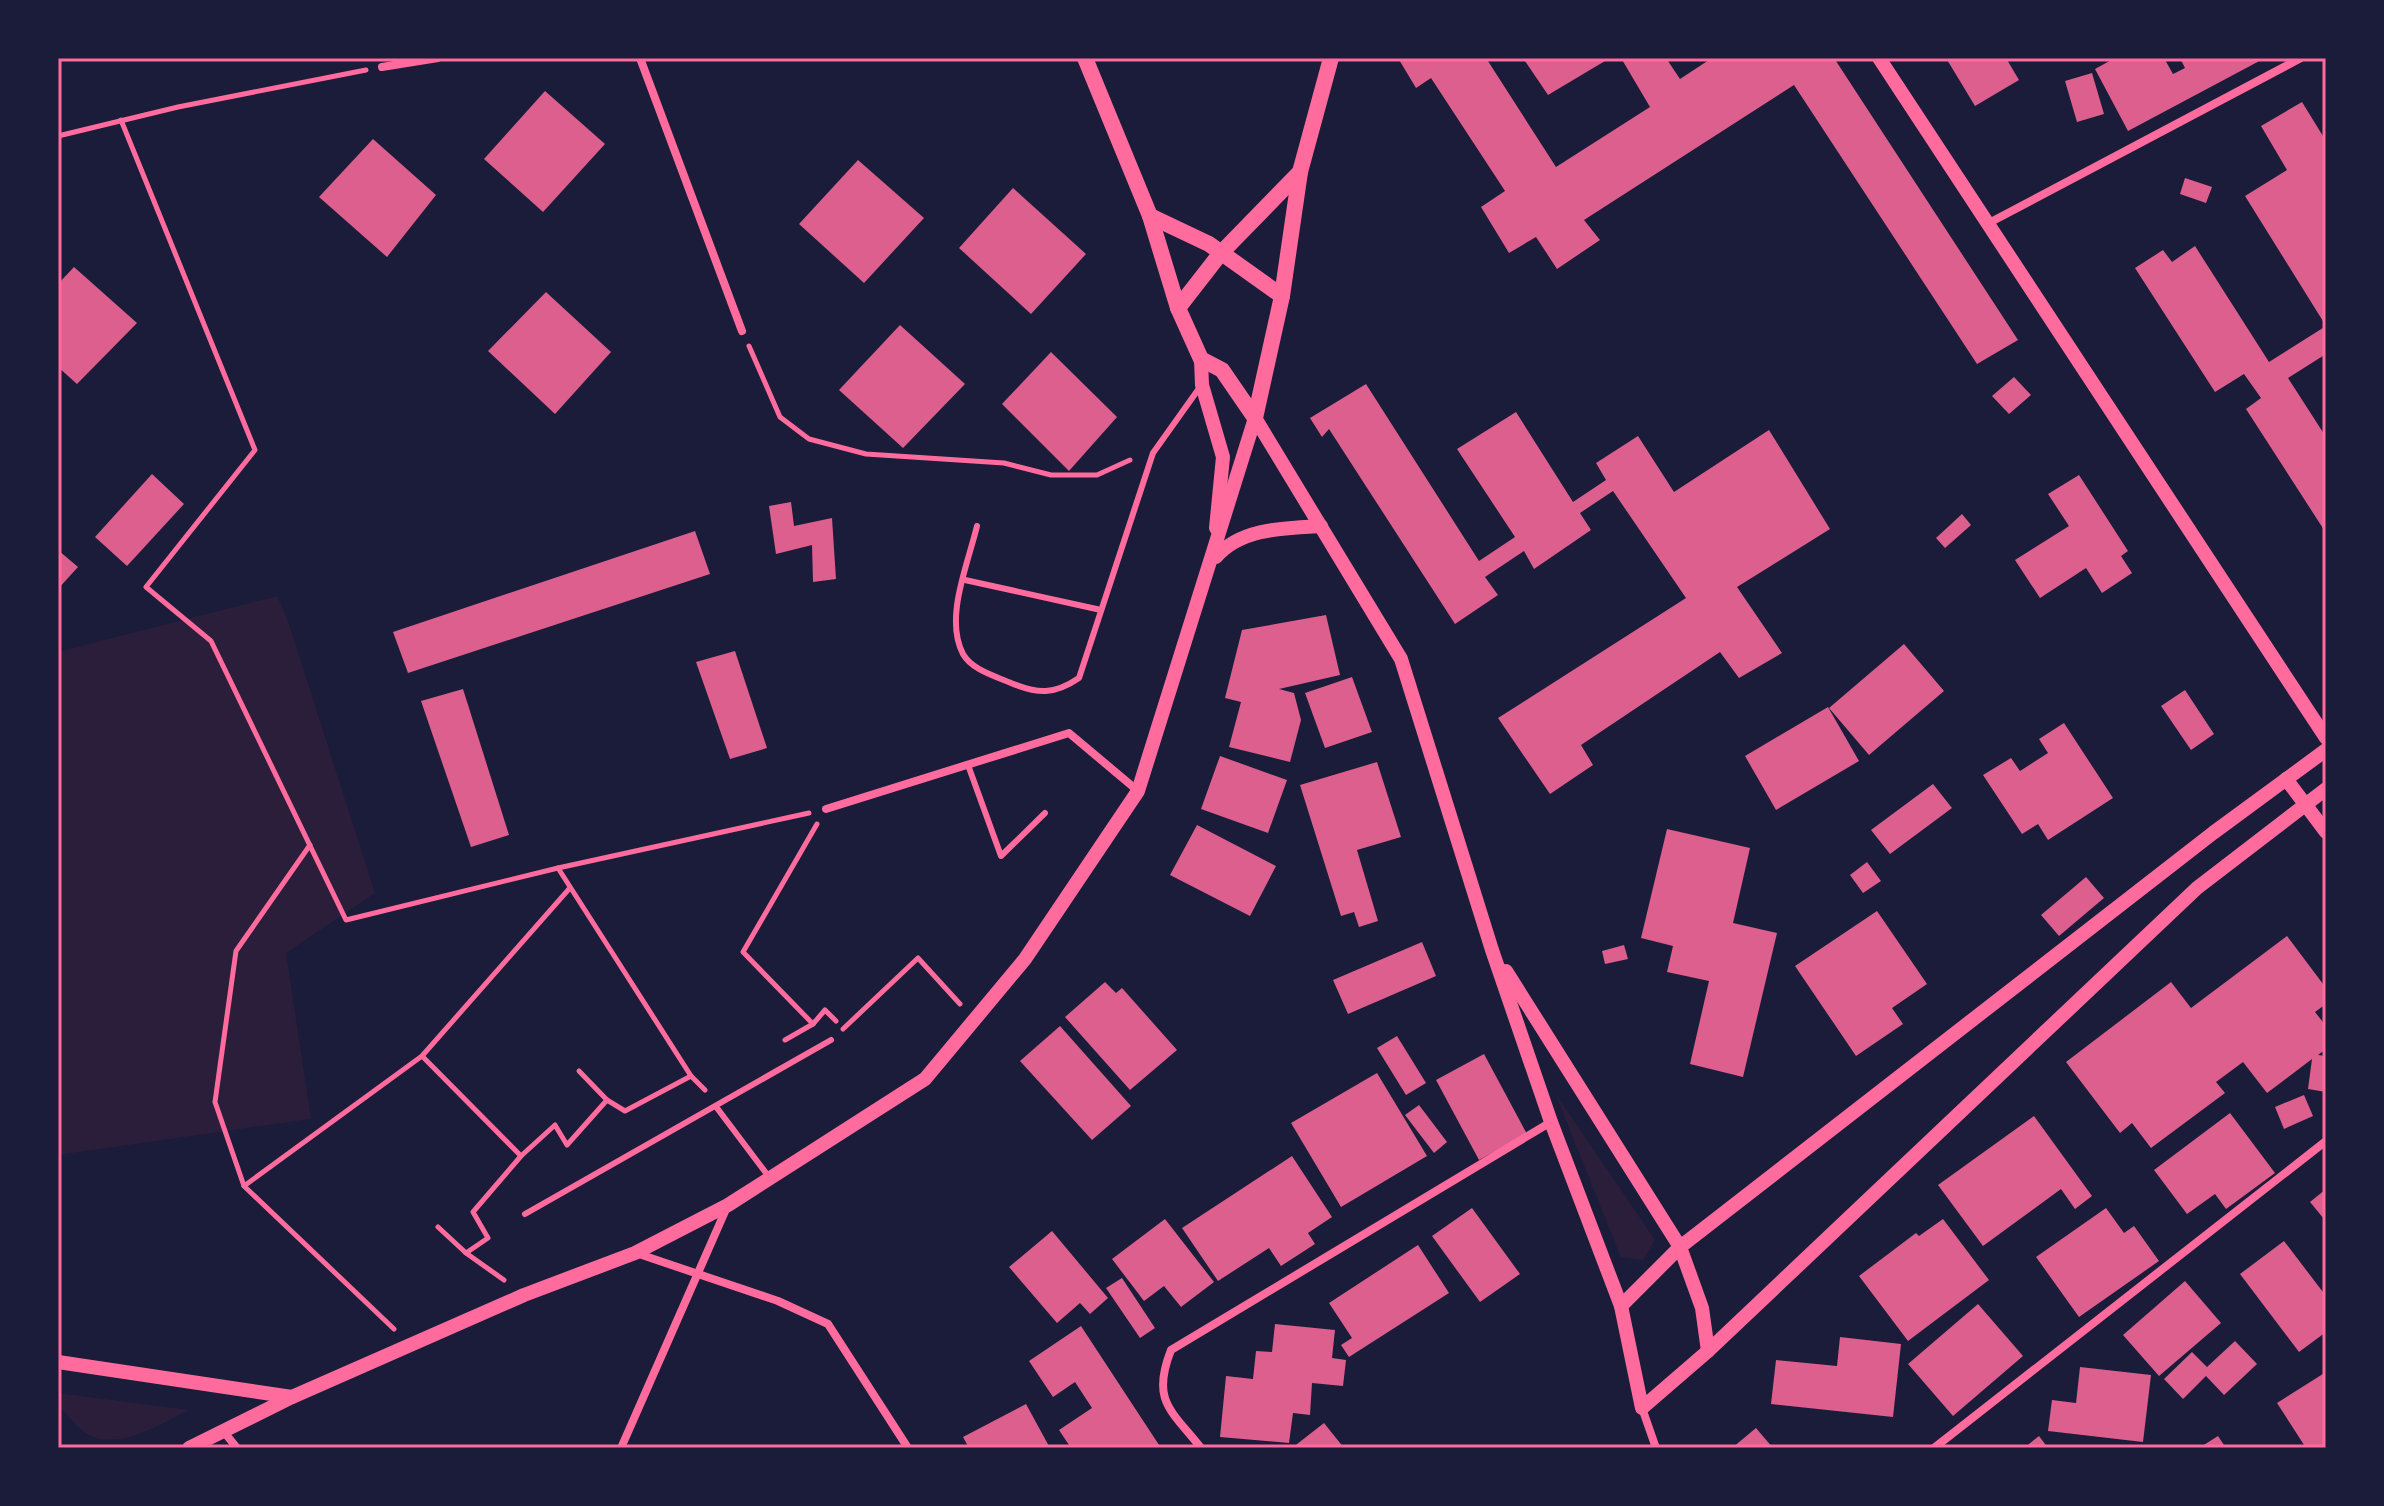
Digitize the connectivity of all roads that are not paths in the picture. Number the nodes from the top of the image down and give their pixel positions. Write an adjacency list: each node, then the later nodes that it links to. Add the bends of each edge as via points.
1 (438, 58): 7 (street)
2 (640, 58): 14 (street)
3 (1085, 58): 9 (main road)
4 (1331, 58): 8 (main road)
5 (1879, 58): 10 (street)
6 (2301, 58): 10 (street)
7 (382, 67)
8 (1300, 172): 11 (main road); 12 (main road)
9 (1150, 216): 11 (main road); 13 (main road)
10 (1987, 224): 23 (street)
11 (1220, 254): 12 (main road); 13 (main road)
12 (1282, 296): 17 (main road)
13 (1178, 308): 15 (main road)
14 (742, 331)
15 (1201, 359): 16 (street); 17 (main road, via 1222,370)
16 (1202, 385): 20 (street, via 1223,457); 22 (lane, via 1153,453)
17 (1255, 418): 19 (street); 20 (street)
18 (977, 526): 21 (lane)
19 (1321, 526): 20 (street, via 1256,533 1232,542); 33 (street, via 1401,659)
20 (1213, 560): 28 (street)
21 (965, 580): 22 (lane); 22 (lane, via 954,625 964,656 980,670 1037,693 1061,690 1079,678)
22 (1101, 610)
23 (2326, 738)
24 (2326, 750): 26 (street)
25 (968, 765): 28 (street, via 1069,733); 30 (street); 31 (lane, via 1001,856)
26 (2286, 779): 29 (street); 41 (street)
27 (2326, 789): 29 (street)
28 (1138, 791): 38 (street, via 1025,959 925,1079)
29 (2305, 805): 32 (street); 45 (street, via 2197,888)
30 (826, 809)
31 (1045, 813)
32 (2326, 832)
33 (1492, 950): 36 (street); 41 (street)
34 (831, 1040): 35 (lane)
35 (717, 1108): 38 (lane); 40 (lane)
36 (1551, 1122): 44 (street); 54 (street, via 1171,1350 1161,1376 1164,1401)
37 (2326, 1141): 56 (street)
38 (769, 1177): 39 (street)
39 (728, 1205): 42 (street); 43 (street)
40 (525, 1214)
41 (1680, 1247): 44 (street); 45 (street, via 1702,1308)
42 (635, 1253): 43 (street); 47 (street, via 524,1295)
43 (700, 1272): 52 (street); 53 (street, via 828,1324)
44 (1621, 1306): 48 (street)
45 (1708, 1351): 48 (street)
46 (58, 1362): 47 (street)
47 (292, 1397): 49 (street)
48 (1642, 1408): 55 (street)
49 (224, 1432): 50 (street); 51 (street)
50 (189, 1448)
51 (237, 1448)
52 (621, 1448)
53 (908, 1448)
54 (1201, 1448)
55 (1656, 1448)
56 (1934, 1448)

